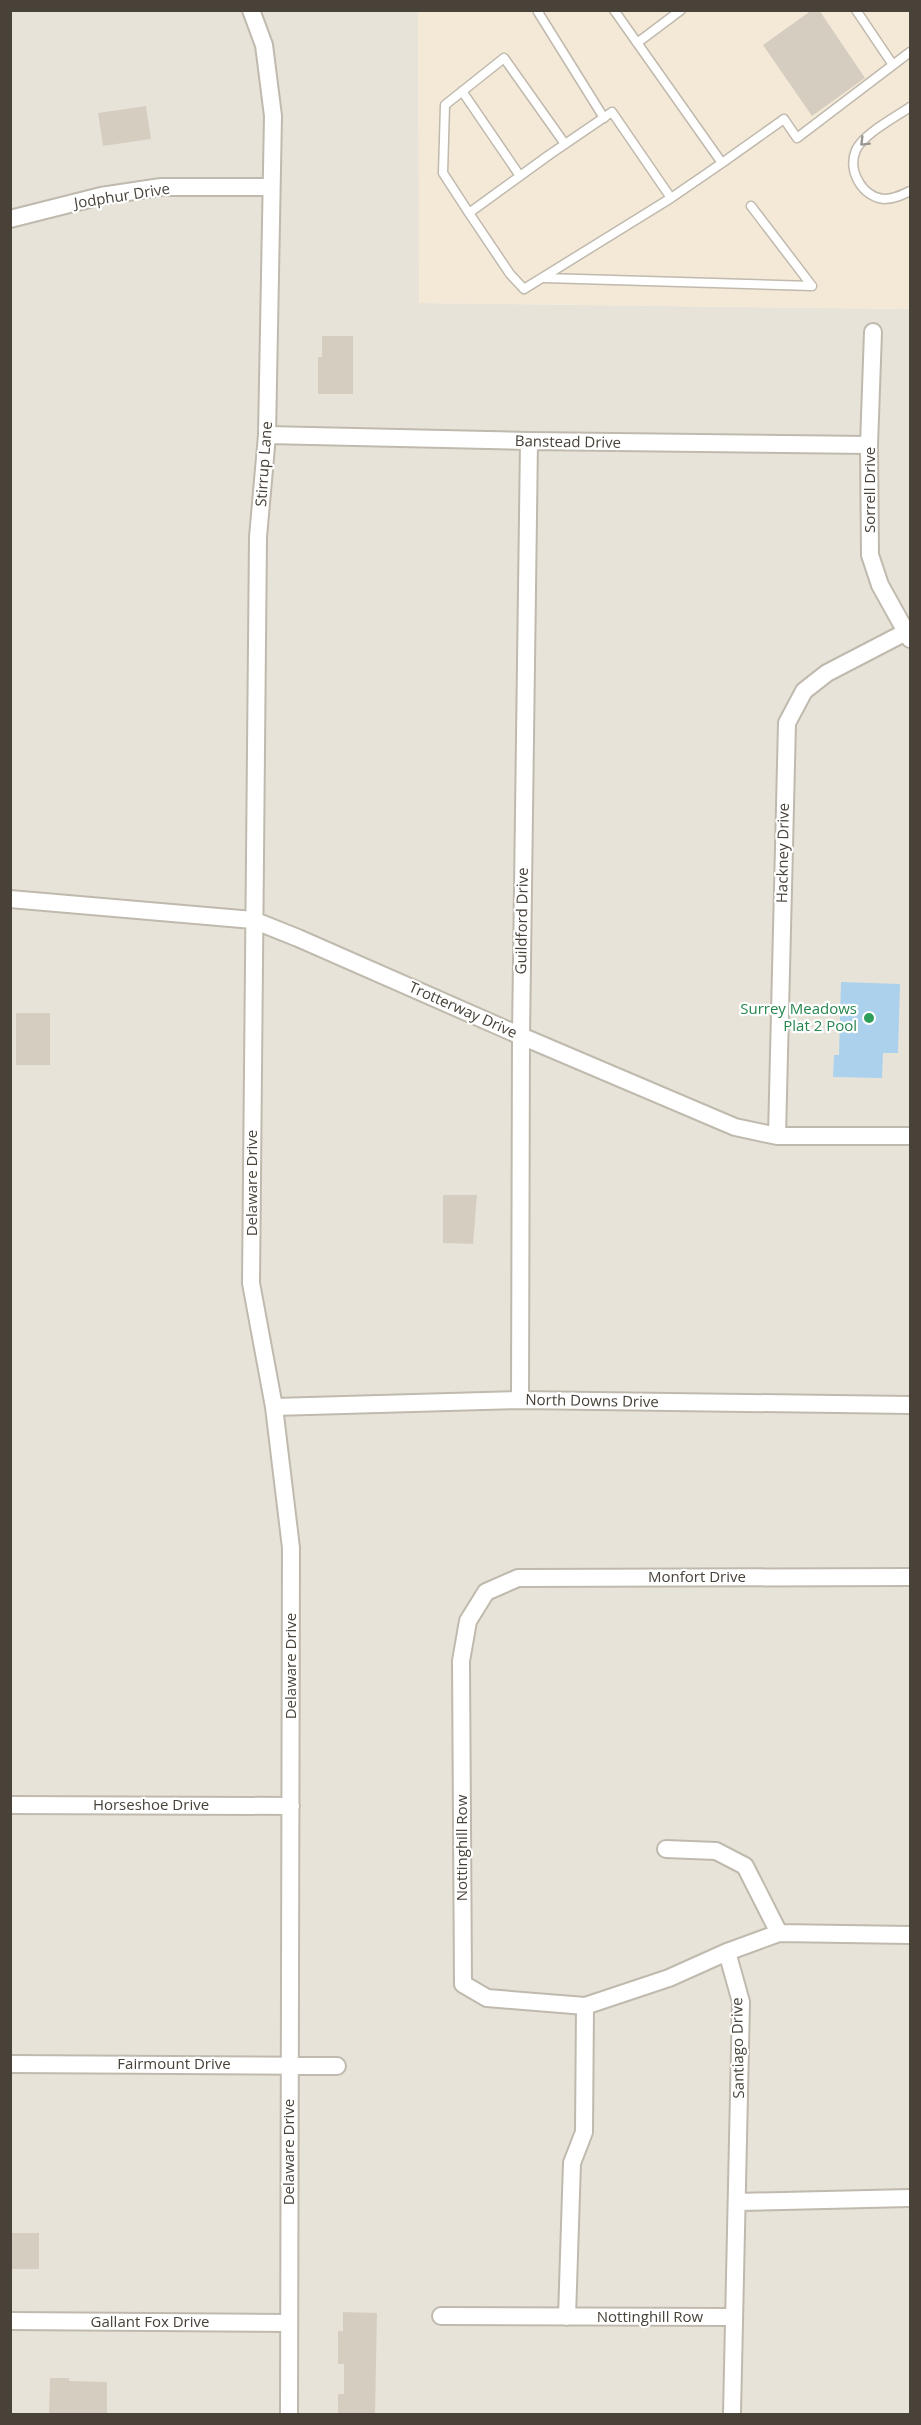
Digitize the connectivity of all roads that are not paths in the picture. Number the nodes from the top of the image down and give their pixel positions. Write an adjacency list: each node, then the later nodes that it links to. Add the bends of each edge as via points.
1 (251, 10): 15 (street, Stirrup Lane, via 264,45 273,116)
2 (540, 10): 11 (lane)
3 (614, 10): 6 (lane)
4 (681, 10): 6 (lane)
5 (856, 10): 8 (lane)
6 (637, 43): 13 (lane)
7 (910, 52): 8 (lane)
8 (894, 65): 13 (lane, via 797,138 784,119)
9 (462, 91): 12 (lane, via 504,58); 14 (lane); 19 (lane, via 445,105 443,173)
10 (910, 107): 16 (lane, one-way to 16, via 864,140 855,150 853,167 868,194 883,199)
11 (604, 118): 12 (lane); 17 (lane, via 612,112)
12 (565, 144): 14 (lane)
13 (722, 163): 17 (lane)
14 (520, 176): 19 (lane)
15 (271, 187): 20 (street, Jodphur Drive, via 161,187 100,196); 23 (street, Stirrup Lane)
16 (910, 191)
17 (671, 198): 21 (lane)
18 (751, 206): 21 (lane, via 812,286)
19 (469, 213): 21 (lane, via 524,289)
20 (10, 219)
21 (544, 278)
22 (873, 332): 25 (street, Sorrell Drive)
23 (267, 435): 24 (street, Banstead Drive); 28 (street, Stirrup Lane, via 258,537)
24 (529, 441): 25 (street, Banstead Drive); 29 (street, Guildford Drive)
25 (869, 445): 26 (street, Sorrell Drive, via 870,555 880,585)
26 (908, 636): 30 (street, Hackney Drive, via 826,673 804,691 787,723)
27 (10, 899): 28 (street, Trotterway Drive)
28 (253, 920): 29 (street, Trotterway Drive); 34 (street, Delaware Drive, via 251,1283)
29 (521, 1036): 30 (street, Trotterway Drive, via 735,1127); 32 (street, Guildford Drive)
30 (777, 1136): 31 (street, Trotterway Drive)
31 (910, 1137)
32 (520, 1400): 33 (street, North Downs Drive); 34 (street, North Downs Drive)
33 (910, 1405)
34 (274, 1407): 38 (street, Delaware Drive, via 291,1548)
35 (910, 1577): 36 (street, Monfort Drive, via 518,1578)
36 (486, 1592): 43 (street, Nottinghill Row, via 468,1621 461,1661 463,1984 487,1998)
37 (10, 1805): 38 (street, Horseshoe Drive)
38 (291, 1806): 45 (street, Delaware Drive)
39 (666, 1849): 40 (street, via 716,1851 745,1866)
40 (779, 1933): 41 (street); 42 (street)
41 (910, 1935)
42 (727, 1952): 43 (street, Nottinghill Row, via 669,1978); 48 (street, Santiago Drive, via 741,2002)
43 (585, 2006): 50 (street, via 584,2132 572,2163)
44 (10, 2064): 45 (street, Fairmount Drive)
45 (288, 2065): 46 (street, Fairmount Drive); 53 (street, Delaware Drive)
46 (337, 2066)
47 (910, 2198): 48 (street)
48 (737, 2202): 51 (street, Santiago Drive)
49 (441, 2316): 50 (street, Nottinghill Row)
50 (567, 2317): 51 (street, Nottinghill Row)
51 (734, 2317): 55 (street, Santiago Drive)
52 (10, 2321): 53 (street, Gallant Fox Drive)
53 (289, 2323): 54 (street, Delaware Drive)
54 (289, 2415)
55 (732, 2415)

